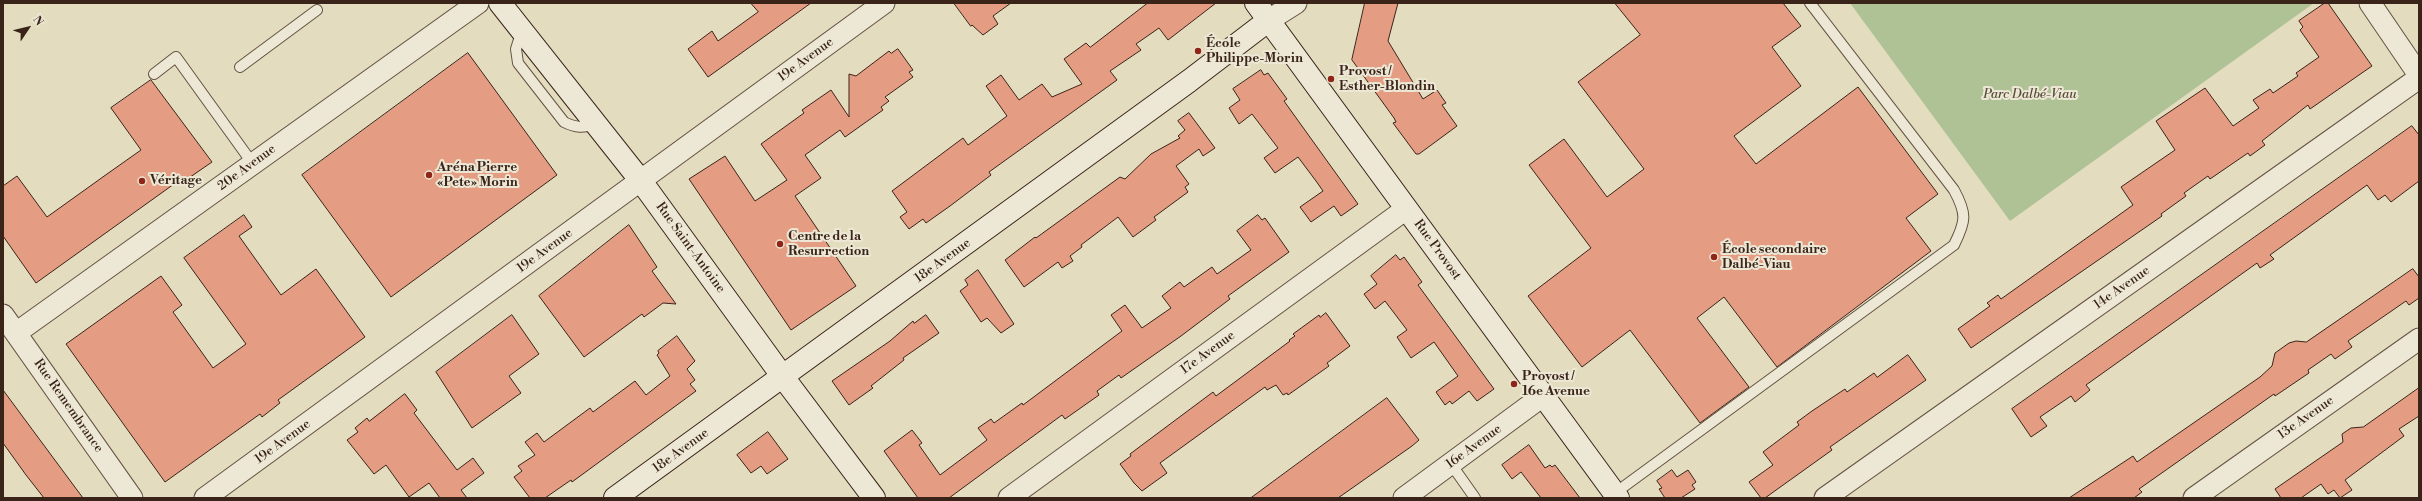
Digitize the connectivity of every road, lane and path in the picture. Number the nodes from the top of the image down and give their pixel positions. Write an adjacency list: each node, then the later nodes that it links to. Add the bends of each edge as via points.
1 (478, 3): 13 (street, 20e Avenue)
2 (500, 3): 14 (street, Rue Saint-Antoine)
3 (884, 3): 14 (street, 19e Avenue)
4 (1256, 3): 9 (street, Rue Provost)
5 (1296, 3): 9 (street)
6 (1810, 3): 22 (lane, via 1954,190 1960,202 1964,223 1954,245)
7 (2370, 3): 12 (street)
8 (317, 10): 10 (lane)
9 (1269, 20): 15 (street, Rue Provost); 19 (street, 18e Avenue)
10 (240, 67)
11 (154, 74): 13 (lane, via 176,57)
12 (2419, 76): 30 (street, 14e Avenue)
13 (253, 164): 17 (street, 20e Avenue)
14 (641, 181): 19 (street, Rue Saint-Antoine); 24 (street, 19e Avenue)
15 (1406, 209): 20 (street, Rue Provost); 27 (street, 17e Avenue)
16 (3, 315): 17 (street, Rue Remembrance)
17 (16, 333): 23 (street, Rue Remembrance)
18 (2419, 339): 31 (street, 13e Avenue)
19 (783, 377): 25 (street, 18e Avenue); 26 (street, Rue Saint-Antoine)
20 (1544, 395): 21 (street, 16e Avenue); 22 (street, Rue Provost)
21 (1451, 464): 28 (street, 16e Avenue); 29 (lane)
22 (1616, 496)
23 (132, 498)
24 (205, 498)
25 (616, 498)
26 (874, 498)
27 (1009, 498)
28 (1404, 498)
29 (1475, 498)
30 (1825, 498)
31 (2194, 498)

